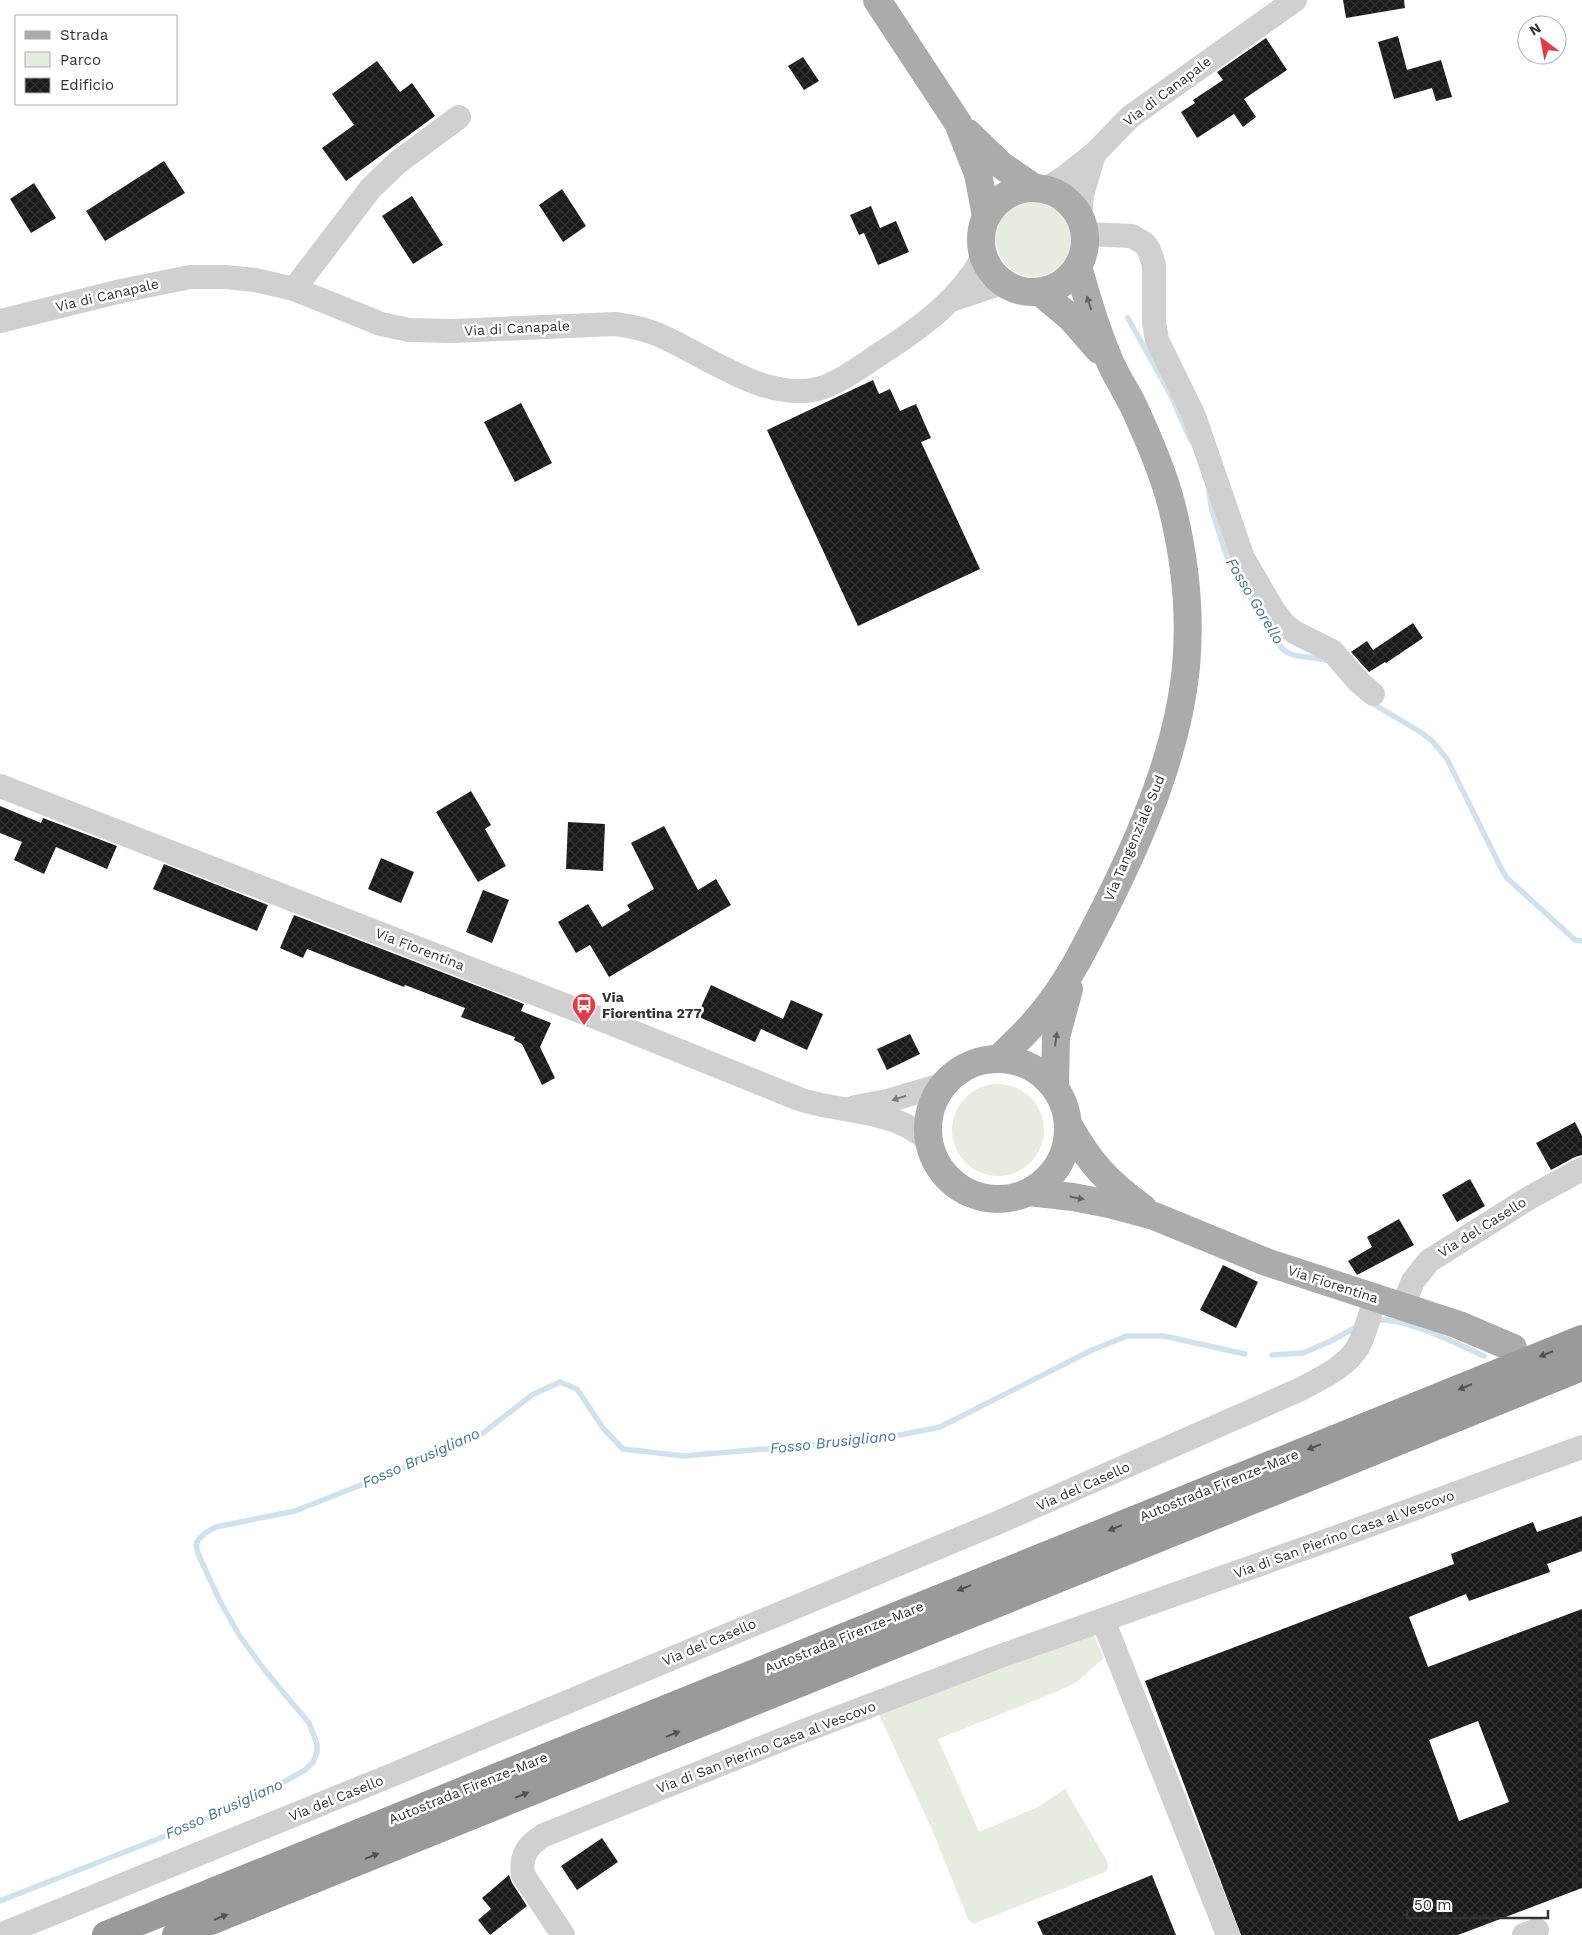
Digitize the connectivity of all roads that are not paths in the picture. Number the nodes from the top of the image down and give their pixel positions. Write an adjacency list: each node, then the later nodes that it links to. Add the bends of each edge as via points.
1 (877, 0): 4 (main road)
2 (1294, 0): 5 (street, Via di Canapale, via 1130,117)
3 (459, 117): 12 (street, via 397,163 371,188)
4 (958, 123): 6 (main road, via 1001,165); 7 (main road, via 978,174)
5 (1094, 154): 6 (street, Via di Canapale, via 1066,176); 8 (street, via 1082,195)
6 (1039, 188): 7 (main road, via 1016,190 1006,195); 8 (main road, via 1066,199)
7 (986, 216): 9 (main road, via 981,233)
8 (1083, 226): 10 (main road, via 1084,250); 17 (street, via 1132,236 1149,250 1154,264 1157,340 1194,416 1244,558 1284,624 1332,651)
9 (983, 257): 11 (main road); 14 (street, Via di Canapale)
10 (1078, 266): 13 (main road, via 1062,283); 16 (main road, Via Tangenziale Sud, one-way to 10)
11 (1002, 282): 13 (main road, via 1020,291); 14 (street)
12 (294, 289): 14 (street, Via di Canapale, via 381,324 409,330 615,324 636,327 659,335 746,379 769,387 804,391 821,388 842,377 902,340); 15 (street, Via di Canapale, via 255,280 190,277)
13 (1040, 292): 16 (main road, Via Tangenziale Sud, via 1083,330)
14 (952, 300)
15 (0, 321)
16 (1111, 365): 19 (main road, Via Tangenziale Sud, via 1146,434 1171,503 1186,573 1186,668 1168,755 1150,807 1120,878)
17 (1373, 694)
18 (0, 786): 23 (street, Via Fiorentina, via 799,1099)
19 (1078, 962): 20 (main road, Via Tangenziale Sud, via 1051,1002); 22 (main road, Via Tangenziale Sud, one-way to 19, via 1057,1031)
20 (998, 1059): 21 (main road, via 969,1066); 22 (main road, via 1030,1067)
21 (945, 1084): 23 (street, Via Fiorentina, one-way to 23, via 874,1104); 25 (main road, via 931,1110)
22 (1055, 1088): 24 (main road, via 1066,1110)
23 (840, 1109): 25 (street, Via Fiorentina, via 898,1122)
24 (1068, 1126): 27 (main road, via 1066,1149 1055,1170); 28 (main road, Via Fiorentina, via 1101,1174)
25 (929, 1140): 27 (main road, via 943,1172 966,1191 994,1199 1018,1197)
26 (1582, 1170): 30 (street, Via del Casello, via 1530,1198 1429,1261 1413,1281)
27 (1029, 1192): 28 (main road, Via Fiorentina, one-way to 28, via 1110,1204)
28 (1154, 1216): 29 (main road, Via Fiorentina, via 1266,1262)
29 (1375, 1298): 30 (main road, Via Fiorentina); 36 (street, Via del Casello, via 1361,1339 1352,1354 1341,1366 1301,1389 997,1523)
30 (1403, 1306): 32 (main road, Via Fiorentina)
31 (1582, 1339): 37 (highway, Autostrada Firenze-Mare, one-way to 37)
32 (1513, 1348)
33 (1582, 1368): 38 (highway, Autostrada Firenze-Mare, one-way to 33)
34 (1580, 1447): 35 (street, Via di San Pierino Casa al Vescovo)
35 (1103, 1620): 39 (street, Via di San Pierino Casa al Vescovo, via 810,1728 544,1835 526,1850 521,1865 523,1874); 40 (street)
36 (0, 1935)
37 (106, 1935)
38 (176, 1935)
39 (563, 1935)
40 (1228, 1935)

